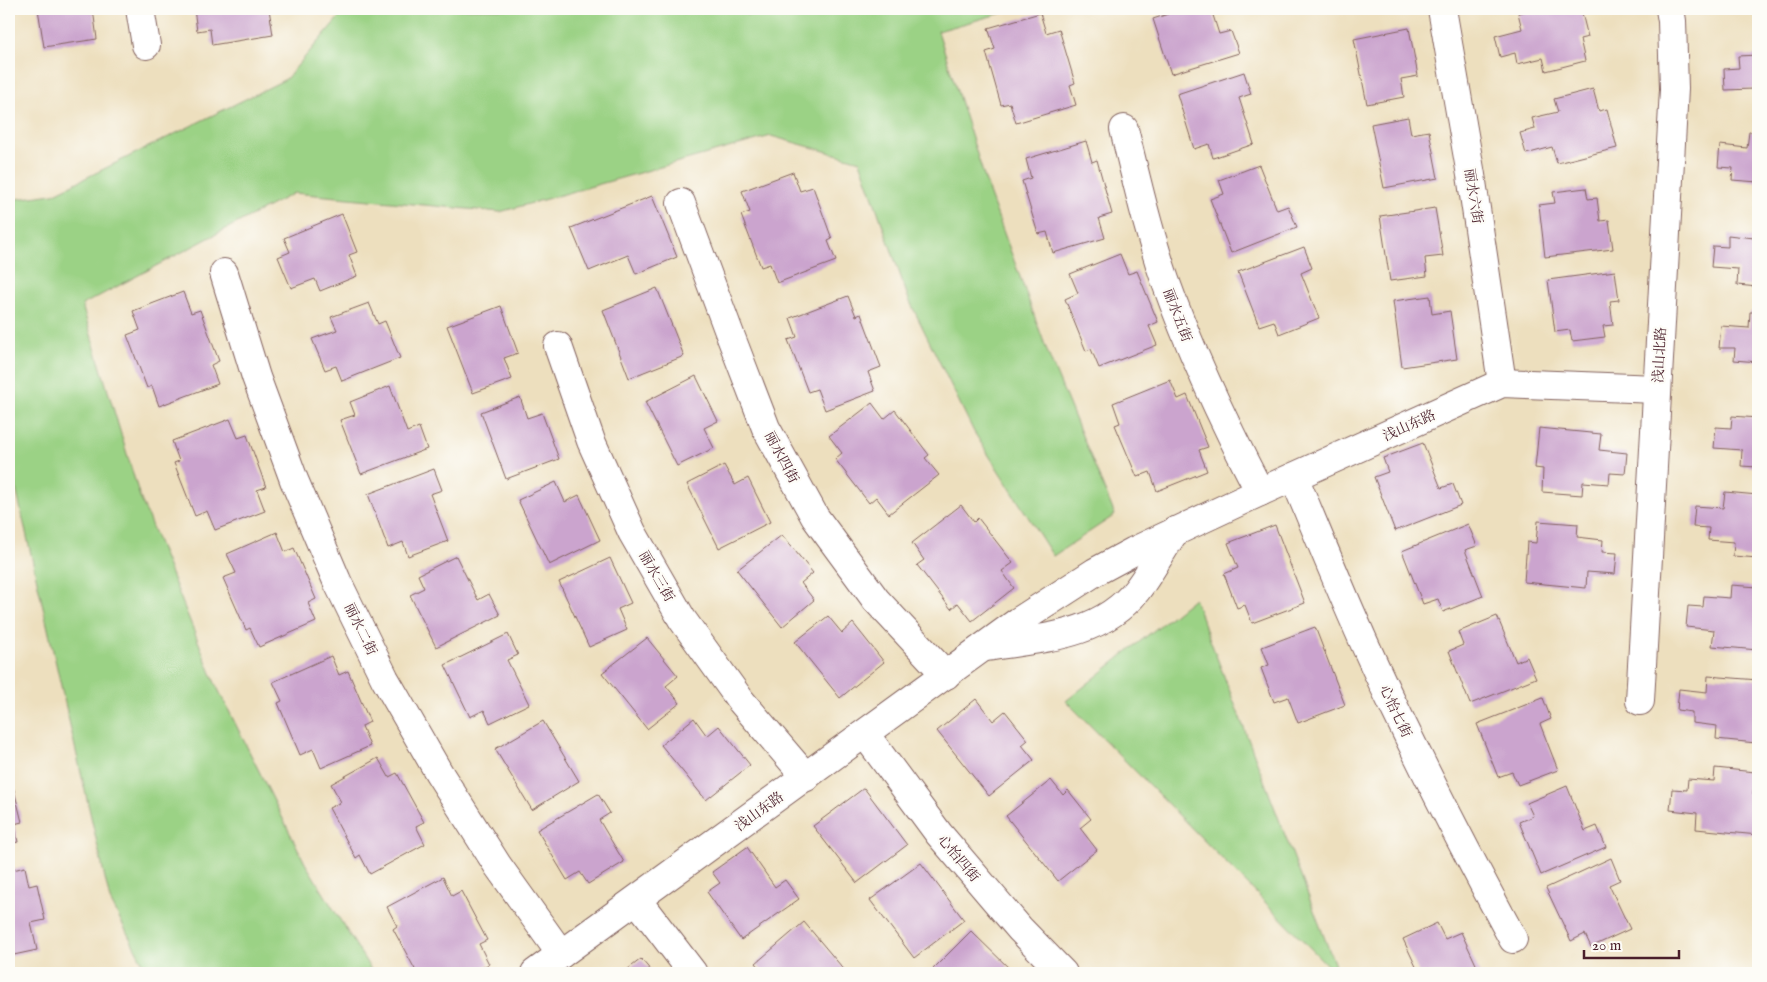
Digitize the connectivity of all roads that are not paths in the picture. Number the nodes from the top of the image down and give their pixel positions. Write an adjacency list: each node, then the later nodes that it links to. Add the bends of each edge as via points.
1 (140, 9): 4 (lane)
2 (1442, 9): 9 (lane, 丽水六街)
3 (1670, 9): 10 (lane, 浅山北路, via 1674,90)
4 (146, 45)
5 (1124, 129): 12 (lane, 丽水五街, via 1142,204 1178,316 1224,423)
6 (681, 203): 15 (lane, 丽水四街, via 766,428 815,518 876,600)
7 (224, 272): 21 (lane, 丽水二街, via 256,377 294,480 337,581 385,679 498,866)
8 (558, 346): 18 (lane, 丽水三街, via 591,441 637,540 682,619 741,701)
9 (1502, 383): 10 (lane, 浅山东路); 11 (lane, 浅山东路)
10 (1657, 389): 16 (lane, 浅山北路)
11 (1294, 476): 12 (lane, 浅山东路); 20 (lane, 心怡七街, via 1396,712)
12 (1260, 492): 13 (lane, 浅山东路)
13 (1174, 531): 14 (lane, 浅山东路, via 1048,600); 14 (lane, 浅山东路, via 1137,590 1102,620 1080,630)
14 (982, 648): 15 (lane, 浅山东路)
15 (946, 675): 17 (lane, 浅山东路)
16 (1640, 701)
17 (865, 734): 18 (lane, 浅山东路); 24 (lane, 心怡四街, via 939,834 1020,929)
18 (806, 777): 19 (lane, 浅山东路)
19 (637, 900): 21 (lane, 浅山东路); 23 (lane)
20 (1513, 939)
21 (561, 954): 22 (lane, 浅山东路)
22 (535, 973)
23 (693, 973)
24 (1063, 973)

